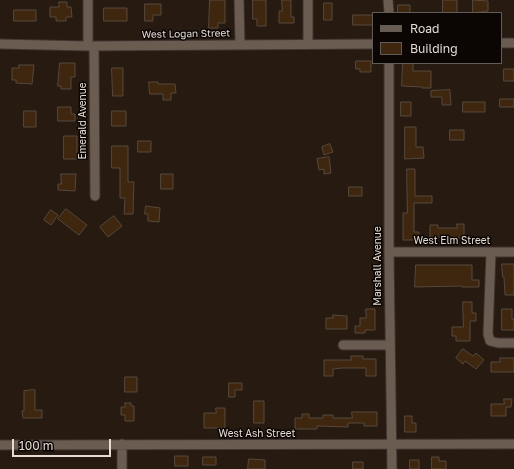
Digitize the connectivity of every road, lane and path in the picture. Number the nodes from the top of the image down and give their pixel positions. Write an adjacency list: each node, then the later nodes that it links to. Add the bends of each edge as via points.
1 (88, 0): 12 (street, Emerald Avenue)
2 (239, 0): 9 (street)
3 (308, 0): 10 (street)
4 (388, 0): 5 (street)
5 (389, 12)
6 (502, 43): 7 (street)
7 (514, 43)
8 (0, 44): 12 (street, West Logan Street)
9 (240, 44): 10 (street, West Logan Street); 12 (street, West Logan Street)
10 (308, 44): 11 (street, West Logan Street)
11 (372, 44)
12 (91, 46): 14 (street, Emerald Avenue)
13 (389, 64): 15 (street, Marshall Avenue)
14 (95, 196)
15 (389, 252): 16 (street, West Elm Street); 20 (street, Marshall Avenue)
16 (491, 252): 17 (street, West Elm Street); 18 (street, via 488,334 490,341)
17 (514, 252)
18 (514, 343)
19 (344, 345): 20 (street)
20 (390, 345): 24 (street, Marshall Avenue)
21 (122, 444): 23 (street, West Ash Street); 24 (street, West Ash Street); 25 (street)
22 (514, 444): 24 (street, West Ash Street)
23 (0, 445)
24 (391, 445): 26 (street, Marshall Avenue)
25 (122, 469)
26 (392, 469)

